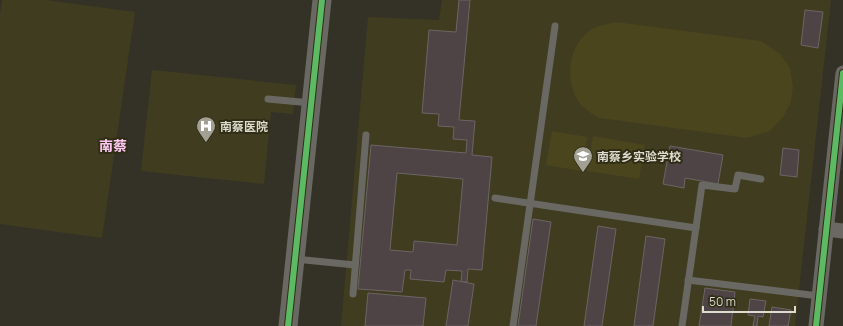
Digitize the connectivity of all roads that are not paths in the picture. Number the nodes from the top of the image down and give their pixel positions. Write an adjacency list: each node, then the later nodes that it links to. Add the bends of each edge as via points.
1 (322, 0): 5 (street)
2 (555, 26): 9 (lane)
3 (843, 74): 11 (street)
4 (268, 99): 5 (lane)
5 (311, 103): 13 (street)
6 (366, 135): 14 (lane)
7 (761, 179): 10 (lane, via 738,175 736,189 702,185)
8 (495, 198): 9 (lane)
9 (530, 203): 10 (lane); 19 (lane)
10 (696, 228): 15 (lane)
11 (826, 229): 12 (street); 17 (street)
12 (843, 231)
13 (295, 259): 14 (lane); 18 (street)
14 (355, 265): 16 (lane)
15 (688, 280): 17 (lane); 20 (lane)
16 (352, 294)
17 (819, 296): 21 (street)
18 (288, 326)
19 (513, 326)
20 (682, 326)
21 (816, 326)

